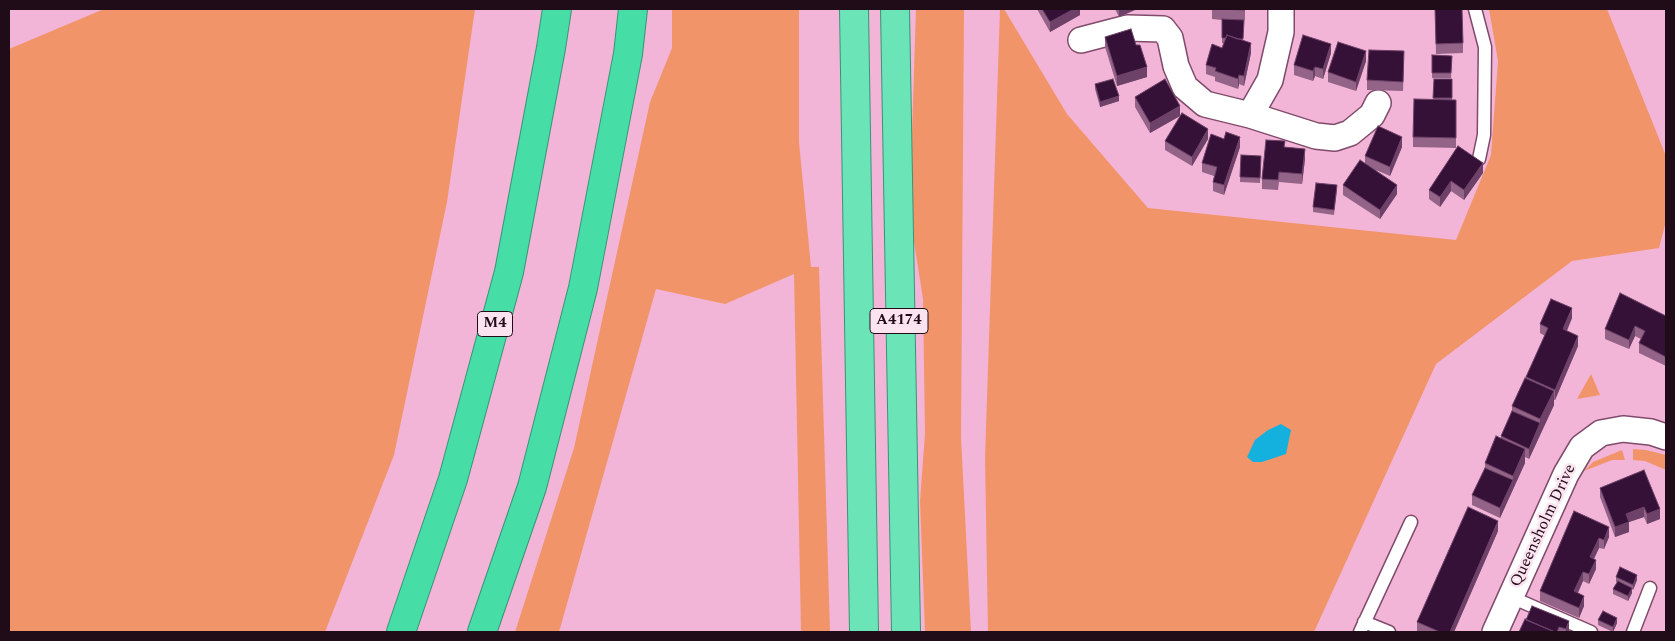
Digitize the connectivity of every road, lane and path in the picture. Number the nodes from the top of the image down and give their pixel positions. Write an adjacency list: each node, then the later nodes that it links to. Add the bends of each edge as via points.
1 (556, 9): 16 (highway, M4, via 508,272 453,479)
2 (634, 9): 17 (highway, via 584,288 532,487)
3 (854, 9): 18 (highway, A4174)
4 (895, 9): 19 (highway, A4174)
5 (1281, 9): 9 (street, via 1281,32 1270,80)
6 (1475, 9): 10 (lane, via 1485,47 1484,135)
7 (1080, 40): 9 (street, via 1127,28 1163,29 1170,38 1185,87 1206,104)
8 (1378, 103): 9 (street, via 1372,115 1350,133 1335,138 1316,136)
9 (1250, 115)
10 (1479, 159)
11 (1666, 437): 14 (street, Queensholm Drive, via 1623,429 1601,432 1582,448 1566,474)
12 (1412, 522): 15 (lane)
13 (1650, 588): 23 (lane)
14 (1511, 597): 21 (street, Queensholm Drive); 22 (lane)
15 (1362, 627): 20 (lane)
16 (401, 632)
17 (482, 632)
18 (864, 632)
19 (906, 632)
20 (1388, 632)
21 (1495, 632)
22 (1591, 632)
23 (1633, 632)

